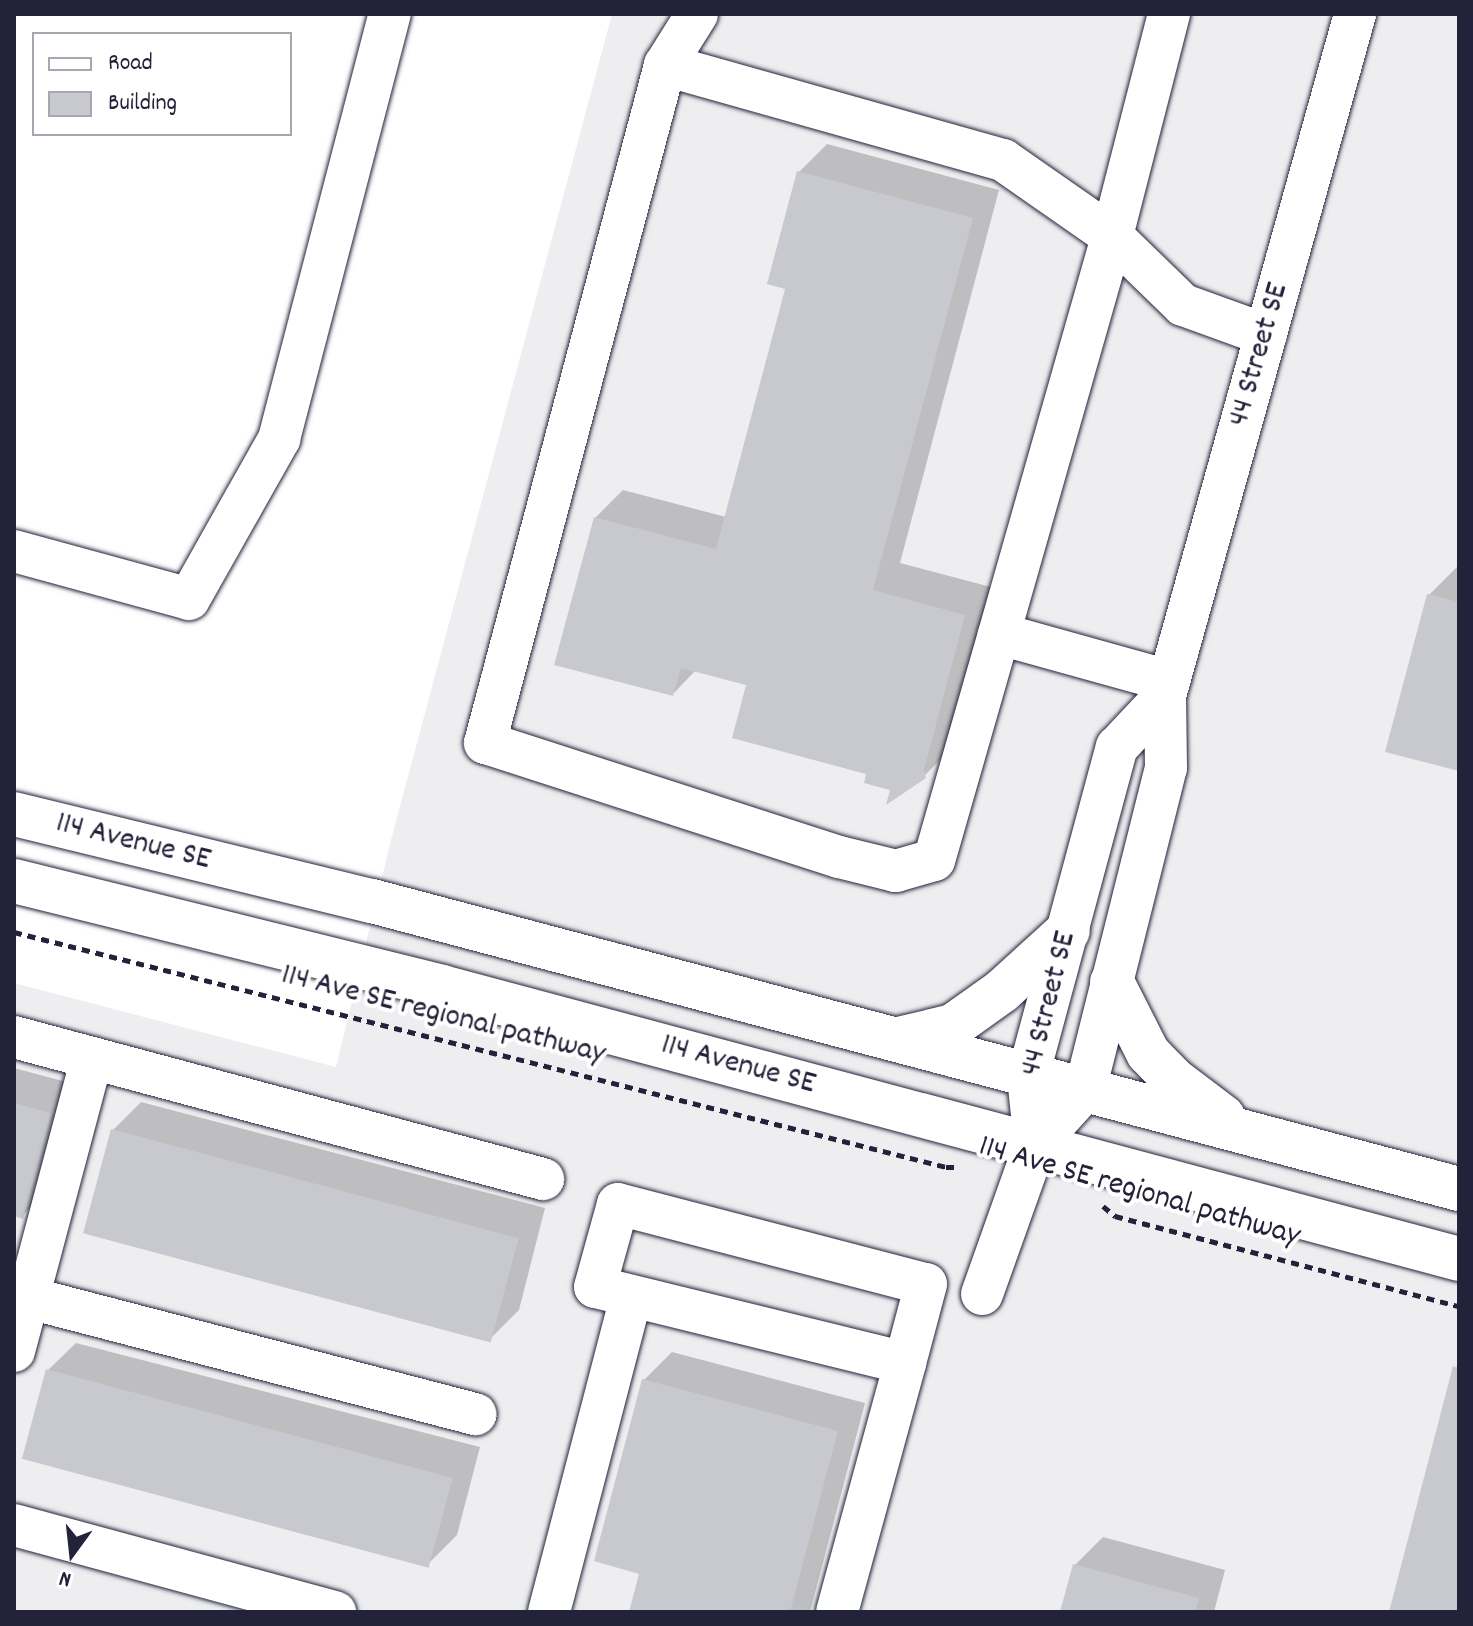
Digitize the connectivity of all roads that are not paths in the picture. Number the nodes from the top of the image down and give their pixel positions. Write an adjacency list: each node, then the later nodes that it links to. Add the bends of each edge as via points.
1 (390, 14): 8 (street, via 279,439 189,599)
2 (697, 14): 5 (street)
3 (1169, 14): 6 (street)
4 (1355, 14): 7 (street, 44 Street SE)
5 (665, 65): 6 (street, via 1003,160); 9 (street, via 485,743 896,871 934,860)
6 (1112, 236): 7 (street, via 1183,305); 9 (street)
7 (1266, 335): 10 (street, 44 Street SE)
8 (14, 551)
9 (999, 634): 10 (street)
10 (1167, 688): 13 (street, 44 Street SE, via 1117,747); 14 (street, 44 Street SE, via 1166,768)
11 (14, 814): 16 (main road, 114 Avenue SE, via 372,901)
12 (14, 881): 21 (main road, 114 Avenue SE, via 442,987)
13 (1068, 931): 16 (main road, via 953,1026); 18 (street, 44 Street SE)
14 (1112, 982): 19 (street, 44 Street SE); 20 (main road, via 1148,1053)
15 (14, 1037): 17 (street)
16 (898, 1040): 18 (main road, 114 Avenue SE)
17 (92, 1058): 22 (street); 26 (street)
18 (1028, 1076): 19 (main road, 114 Avenue SE); 21 (street, 44 Street SE)
19 (1085, 1090): 20 (main road, 114 Avenue SE); 21 (street, 44 Street SE)
20 (1241, 1131): 23 (main road, 114 Avenue SE)
21 (1028, 1163): 24 (main road, 114 Avenue SE); 25 (street)
22 (543, 1179)
23 (1459, 1189)
24 (1459, 1259)
25 (982, 1294)
26 (21, 1295): 28 (street); 30 (street)
27 (631, 1297): 29 (street); 29 (street, via 595,1287 618,1204 926,1284); 33 (street)
28 (14, 1351)
29 (905, 1363): 34 (street)
30 (476, 1414)
31 (14, 1525): 32 (street)
32 (335, 1612)
33 (549, 1612)
34 (837, 1612)

